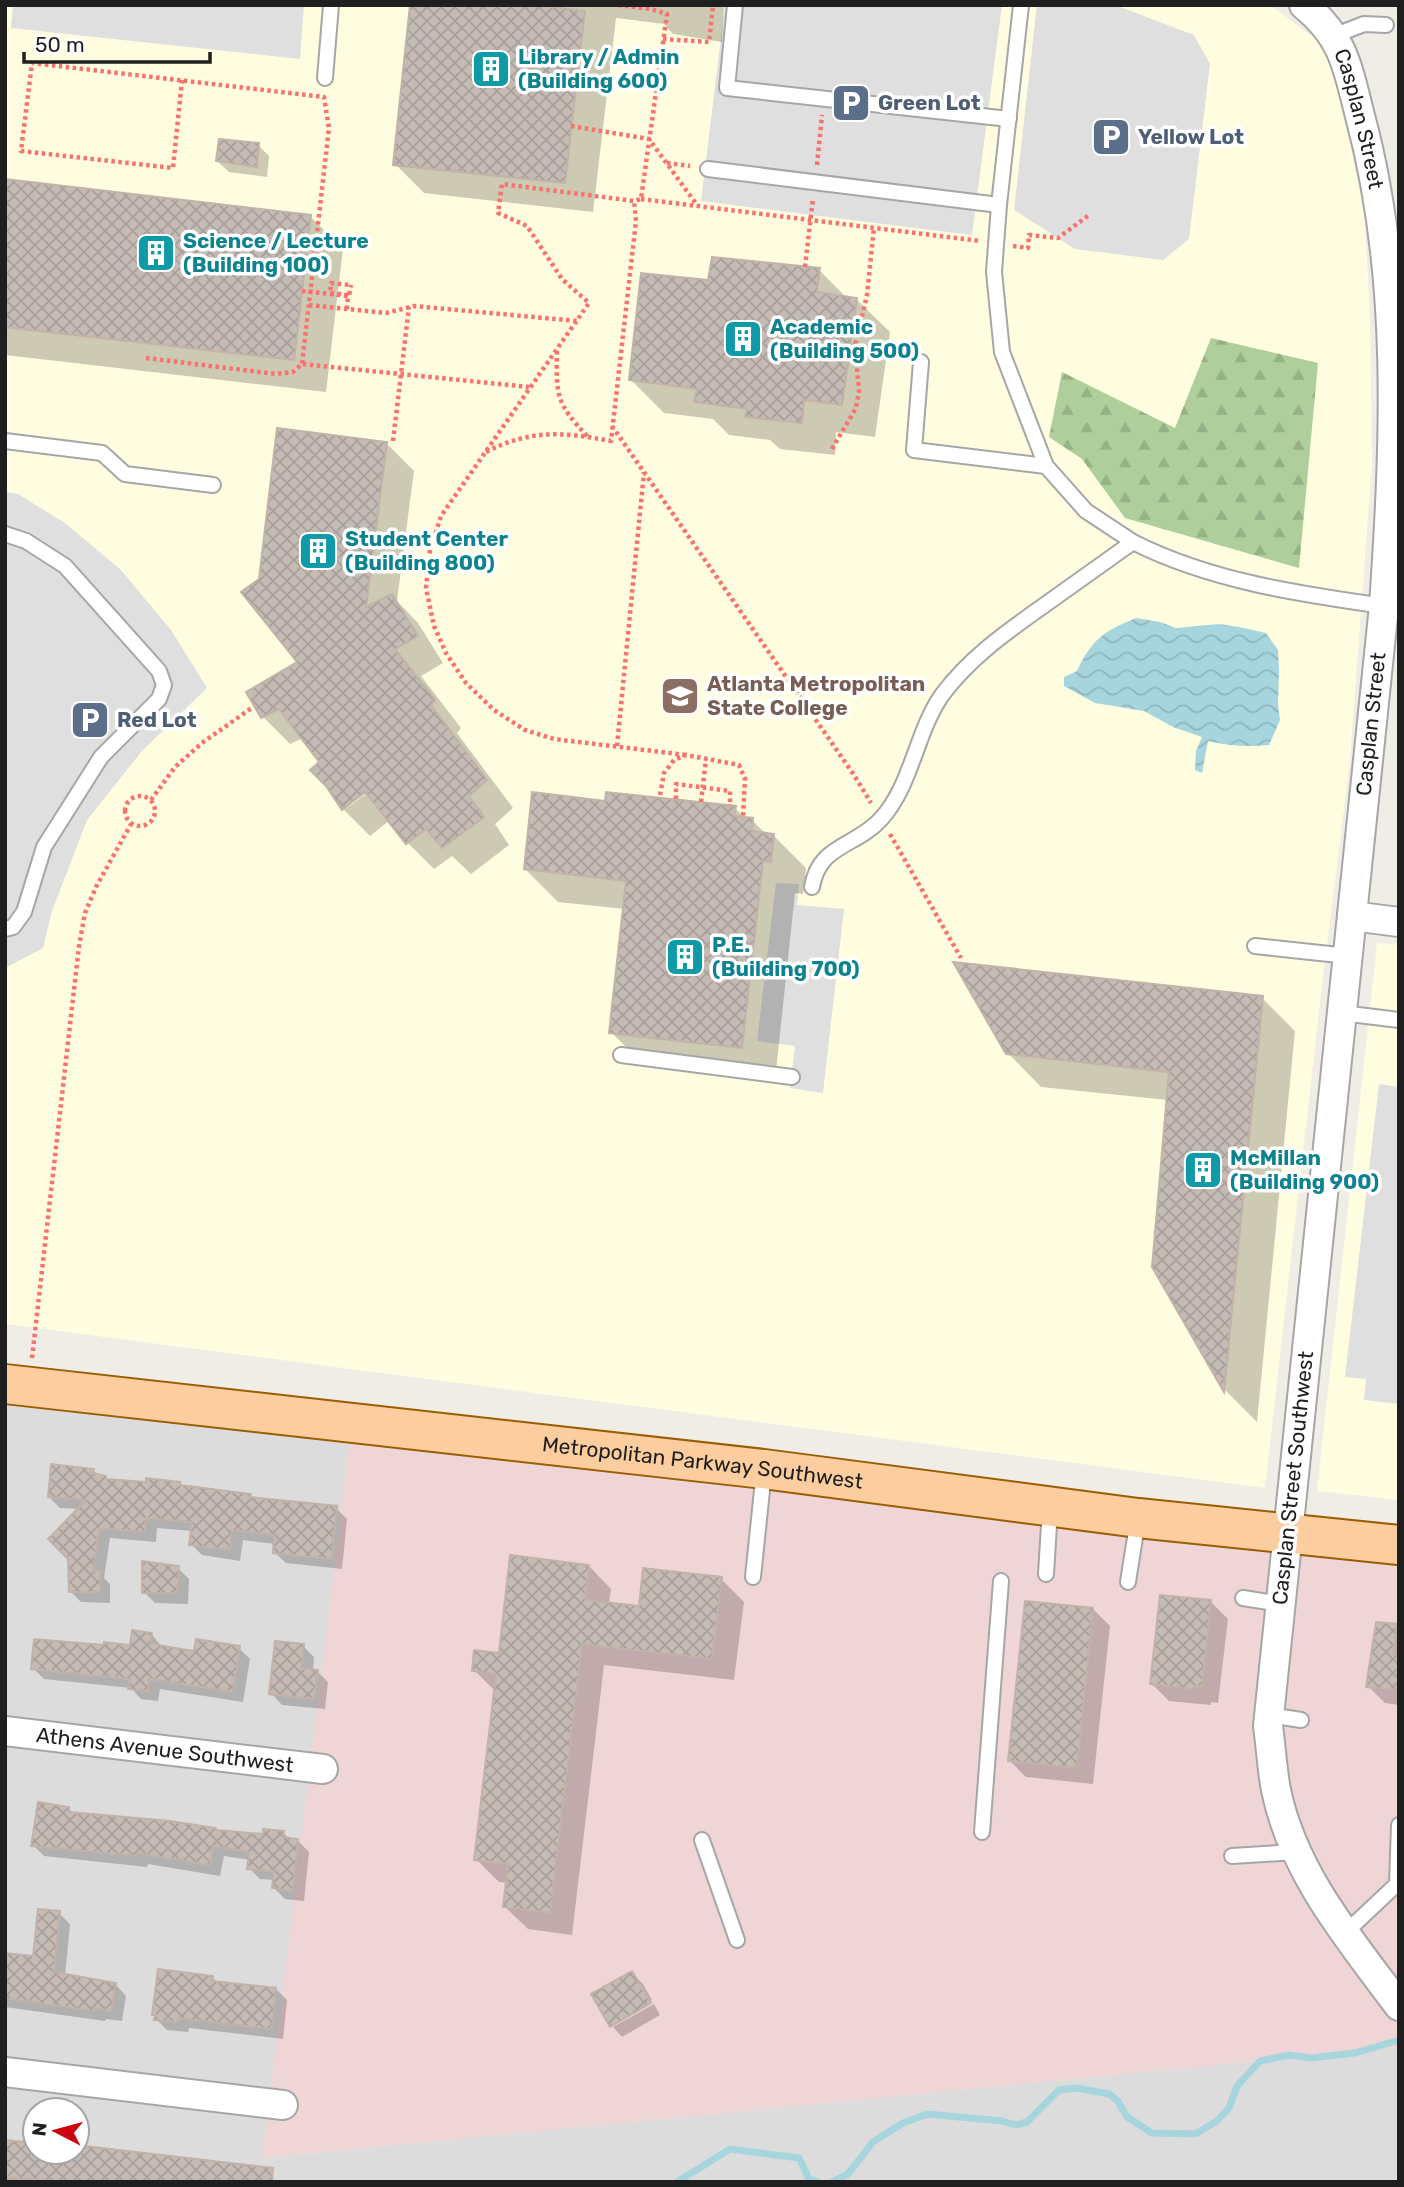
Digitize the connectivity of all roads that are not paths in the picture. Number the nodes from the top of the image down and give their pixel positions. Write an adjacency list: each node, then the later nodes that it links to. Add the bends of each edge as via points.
1 (331, 5): 7 (lane)
2 (735, 5): 8 (lane, via 727,88)
3 (1021, 5): 8 (lane)
4 (1304, 5): 6 (street, Casplan Street)
5 (1386, 25): 6 (lane, via 1364,24)
6 (1333, 36): 17 (street, Casplan Street, via 1346,62 1367,143 1386,256 1393,413)
7 (325, 78)
8 (1009, 119): 10 (lane)
9 (708, 169): 10 (lane)
10 (999, 205): 13 (lane, via 994,272 1002,352)
11 (921, 362): 13 (lane, via 914,450)
12 (5, 441): 14 (lane, via 103,453 125,474)
13 (1046, 466): 16 (lane, via 1086,511)
14 (212, 485)
15 (5, 534): 21 (lane, via 26,541 65,566 159,671 164,685 159,699 101,757 44,847 24,912 13,927)
16 (1133, 542): 17 (lane, via 1203,571); 18 (lane, via 1001,635 961,671 940,698 901,786 881,819 831,852 814,873)
17 (1384, 606): 19 (street, Casplan Street)
18 (812, 887)
19 (1352, 916): 20 (street); 23 (street, Casplan Street Southwest)
20 (1399, 922)
21 (5, 929)
22 (1255, 946): 23 (lane)
23 (1348, 956): 24 (street, Casplan Street Southwest)
24 (1342, 1013): 25 (lane); 32 (street, Casplan Street Southwest)
25 (1399, 1020)
26 (621, 1055): 27 (lane)
27 (792, 1077)
28 (17, 1385): 29 (main road, Metropolitan Parkway Southwest)
29 (764, 1469): 30 (main road, Metropolitan Parkway Southwest); 35 (lane)
30 (1050, 1505): 31 (main road, Metropolitan Parkway Southwest); 34 (lane)
31 (1138, 1518): 32 (main road, Metropolitan Parkway Southwest); 37 (lane)
32 (1287, 1533): 33 (main road, Metropolitan Parkway Southwest); 39 (street, Casplan Street Southwest)
33 (1399, 1545)
34 (1046, 1574)
35 (753, 1577)
36 (1001, 1581): 45 (lane)
37 (1128, 1582)
38 (1243, 1598): 39 (lane)
39 (1280, 1604): 40 (street, Casplan Street Southwest)
40 (1269, 1715): 41 (lane); 47 (street, Casplan Street Southwest, via 1276,1790)
41 (1301, 1720)
42 (5, 1731): 43 (street, Athens Avenue Southwest)
43 (323, 1769)
44 (1399, 1825): 49 (lane, via 1397,1884)
45 (982, 1832)
46 (702, 1840): 50 (lane)
47 (1296, 1852): 48 (lane); 49 (street, Casplan Street Southwest)
48 (1232, 1856)
49 (1345, 1933): 51 (street, Casplan Street Southwest)
50 (737, 1940)
51 (1399, 2006)
52 (5, 2072): 53 (street)
53 (283, 2105)

